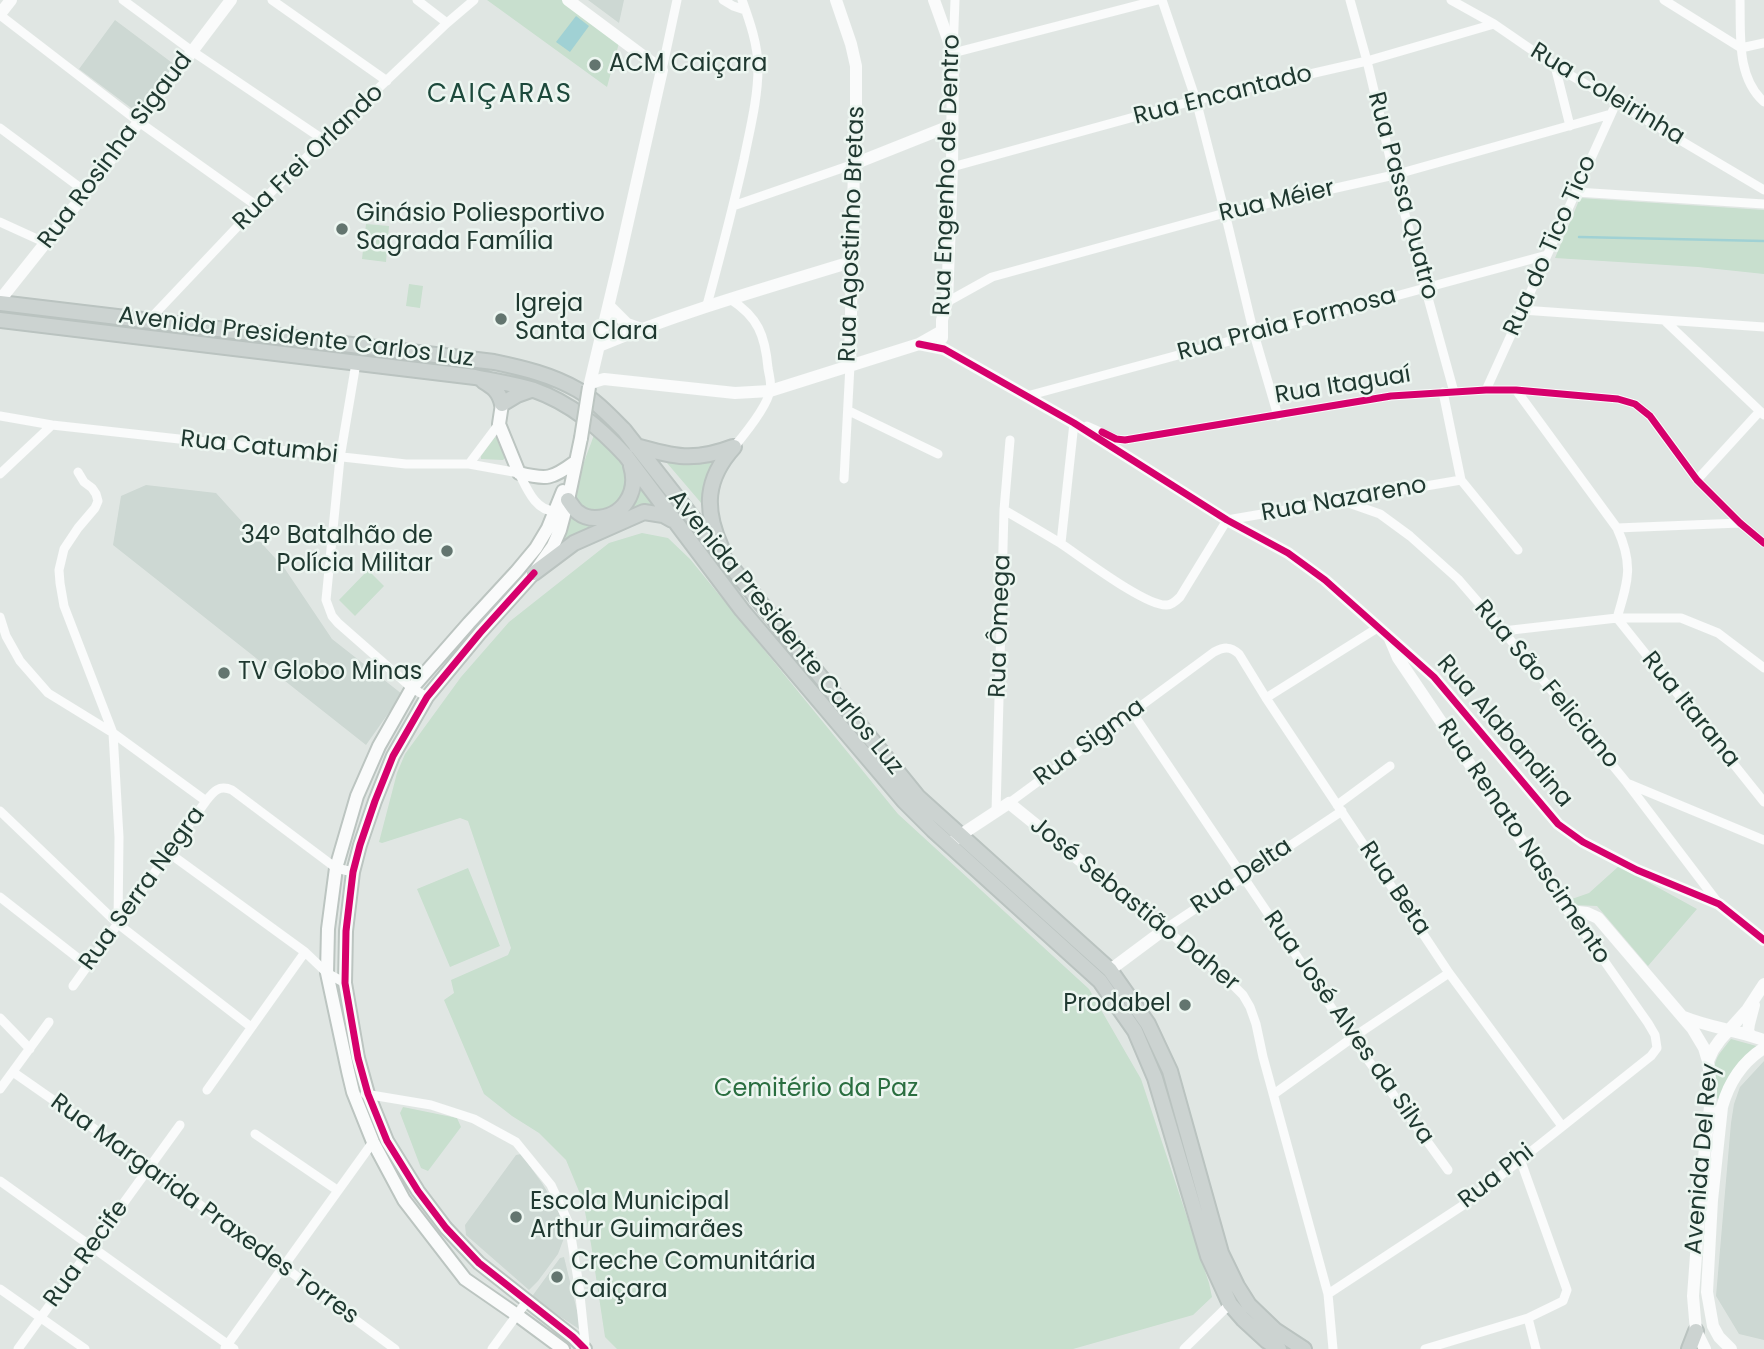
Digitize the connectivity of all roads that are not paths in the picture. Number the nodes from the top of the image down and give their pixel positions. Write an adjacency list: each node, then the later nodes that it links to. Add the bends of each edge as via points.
1 (11, 0): 19 (street)
2 (122, 0): 24 (street)
3 (231, 0): 24 (street, Rua Rosinha Sigaud)
4 (272, 0): 29 (street)
5 (417, 0): 20 (street)
6 (474, 0): 20 (street, Rua Frei Orlando)
7 (568, 0): 28 (street)
8 (677, 0): 28 (street)
9 (723, 0): 18 (street, via 733,6)
10 (836, 0): 39 (street, Rua Agostinho Bretas, via 856,65)
11 (934, 0): 25 (street)
12 (956, 0): 25 (street, Rua Engenho de Dentro)
13 (1160, 0): 25 (street); 30 (street)
14 (1350, 0): 26 (street, Rua Passa Quatro)
15 (1451, 0): 21 (street, Rua Coleirinha)
16 (1664, 0): 23 (street)
17 (1740, 0): 23 (street)
18 (744, 5): 47 (street, via 758,68 752,121)
19 (0, 15): 34 (street)
20 (447, 23): 29 (street, Rua Frei Orlando)
21 (1494, 24): 26 (street, Rua Encantado); 27 (street, Rua Coleirinha)
22 (1764, 43): 23 (street)
23 (1741, 48): 31 (street, via 1749,83)
24 (192, 51): 34 (street, Rua Rosinha Sigaud); 38 (street)
25 (953, 53): 35 (street, Rua Engenho de Dentro)
26 (1367, 61): 30 (street, Rua Encantado); 41 (street, Rua Passa Quatro)
27 (1555, 66): 32 (street, Rua Coleirinha); 36 (street)
28 (662, 70): 58 (street)
29 (387, 81): 38 (street, Rua Frei Orlando)
30 (1196, 100): 40 (street, Rua Encantado); 48 (street)
31 (1764, 102)
32 (1617, 103): 33 (street, Rua do Tico Tico); 42 (street, Rua Coleirinha)
33 (1611, 114): 36 (street, Rua Méier); 43 (street, Rua do Tico Tico)
34 (139, 122): 44 (street, Rua Rosinha Sigaud); 46 (street)
35 (952, 125): 39 (street); 40 (street, Rua Engenho de Dentro)
36 (1570, 126): 41 (street, Rua Méier)
37 (0, 128): 44 (street)
38 (324, 140): 46 (street, Rua Frei Orlando)
39 (854, 164): 47 (street); 52 (street, Rua Agostinho Bretas)
40 (952, 167): 56 (street, Rua Engenho de Dentro)
41 (1394, 176): 48 (street, Rua Méier); 53 (street, Rua Passa Quatro)
42 (1764, 190)
43 (1576, 191): 45 (street); 51 (street, Rua do Tico Tico)
44 (86, 192): 50 (street, Rua Rosinha Sigaud)
45 (1764, 204)
46 (257, 206): 61 (street, Rua Frei Orlando)
47 (733, 206): 57 (street)
48 (1225, 213): 56 (street, Rua Méier, via 992,276); 66 (street)
49 (0, 222): 50 (street)
50 (46, 243): 55 (street, Rua Rosinha Sigaud)
51 (1547, 255): 53 (street, Rua Praia Formosa); 59 (street, Rua do Tico Tico)
52 (851, 262): 54 (street); 71 (street, Rua Agostinho Bretas)
53 (1425, 288): 66 (street, Rua Praia Formosa); 81 (street, Rua Passa Quatro)
54 (730, 299): 57 (street); 79 (street, via 752,317 763,337)
55 (0, 301): 61 (main road, Avenida Presidente Carlos Luz)
56 (947, 302): 65 (street, Rua Engenho de Dentro)
57 (707, 305): 64 (street)
58 (609, 306): 64 (street, via 627,324); 68 (street)
59 (1522, 310): 62 (street); 77 (street, Rua do Tico Tico)
60 (0, 320): 70 (main road, Avenida Presidente Carlos Luz)
61 (149, 320): 93 (main road, Avenida Presidente Carlos Luz, via 527,369 580,391 624,430)
62 (1664, 320): 63 (street); 85 (street)
63 (1764, 327)
64 (641, 329): 68 (street)
65 (942, 331): 67 (street); 69 (street, Rua Engenho de Dentro)
66 (1254, 334): 82 (street, Rua Praia Formosa); 87 (street)
67 (919, 344): 69 (street, Rua Alabandina); 71 (street)
68 (599, 346): 72 (street)
69 (944, 349): 82 (street, Rua Alabandina)
70 (356, 363): 73 (main road, Avenida Presidente Carlos Luz); 95 (street)
71 (850, 365): 79 (street); 84 (street, Rua Agostinho Bretas)
72 (594, 367): 74 (street); 75 (street)
73 (475, 377): 76 (main road, Avenida Presidente Carlos Luz); 83 (main road, via 494,388)
74 (604, 379): 75 (street); 79 (street, via 735,393)
75 (590, 385): 96 (street, bridge)
76 (533, 390): 83 (main road); 93 (main road, Avenida Presidente Carlos Luz, via 569,406)
77 (1486, 390): 78 (street, Rua Itaguaí); 81 (street, Rua Itaguaí)
78 (1516, 390): 103 (street, Rua Itaguaí, via 1635,404 1650,416); 111 (street)
79 (771, 391): 92 (street)
80 (1443, 392): 81 (street, Rua Itaguaí); 87 (street, Rua Itaguaí, via 1391,396); 102 (street)
81 (1454, 392)
82 (1027, 396): 89 (street, Rua Alabandina)
83 (502, 404): 88 (street)
84 (849, 411): 94 (street); 101 (street, Rua Agostinho Bretas)
85 (1762, 413): 103 (street)
86 (0, 415): 90 (street, Rua Catumbi)
87 (1278, 416): 89 (street, Rua Itaguaí, via 1125,440)
88 (499, 424): 97 (street); 99 (street)
89 (1077, 424): 108 (street, Rua Alabandina); 112 (street)
90 (52, 425): 95 (street, Rua Catumbi); 100 (street)
91 (1010, 440): 106 (street, Rua Ômega)
92 (734, 446): 93 (main road, via 697,457); 115 (main road, via 715,476 709,508)
93 (631, 451): 104 (main road, via 633,485 622,508 609,516 590,518 576,512); 109 (main road, Avenida Presidente Carlos Luz); 115 (main road, Avenida Presidente Carlos Luz)
94 (938, 454)
95 (340, 457): 97 (street, Rua Catumbi); 123 (street, via 328,608 338,623)
96 (575, 462): 99 (street, Rua Catumbi, via 552,477); 104 (street); 107 (street)
97 (468, 464): 99 (street, Rua Catumbi)
98 (78, 472): 127 (street, via 98,501 64,550 60,583 64,606)
99 (519, 473): 107 (street, via 541,508)
100 (0, 474)
101 (844, 475)
102 (1461, 480): 105 (street, Rua Nazareno); 114 (street)
103 (1697, 480): 110 (street, Rua Itaguaí)
104 (568, 500): 116 (street, via 553,546)
105 (1343, 501): 108 (street, Rua Nazareno); 119 (street, Rua São Feliciano, via 1380,514 1410,536 1458,579)
106 (1004, 510): 112 (street); 135 (street, Rua Ômega)
107 (556, 511): 123 (street, via 536,548)
108 (1227, 520): 112 (street, via 1188,584 1174,603 1167,605 1135,593); 120 (street, Rua Alabandina, via 1288,553)
109 (674, 521): 116 (main road, via 644,512 574,543); 136 (main road, Avenida Presidente Carlos Luz, via 742,610 895,791 933,830)
110 (1740, 523): 111 (street); 113 (street, Rua Itaguaí)
111 (1617, 528): 118 (street, via 1629,562)
112 (1061, 543)
113 (1764, 543)
114 (1518, 550)
115 (729, 564): 136 (main road, Avenida Presidente Carlos Luz)
116 (534, 573): 124 (street)
117 (0, 617): 127 (street, via 20,661 48,693)
118 (1617, 618): 119 (street); 122 (street, via 1681,618 1718,633); 131 (street, Rua Itarana)
119 (1503, 631): 129 (street, Rua São Feliciano)
120 (1384, 632): 125 (street); 143 (street, Rua Alabandina, via 1434,677 1558,824 1637,870); 144 (street, Rua Renato Nascimento)
121 (1232, 648): 125 (street, Rua Beta); 126 (street, Rua Sigma, via 1214,652)
122 (1764, 668)
123 (412, 688): 124 (street); 139 (street, via 357,796)
124 (427, 697): 140 (street, via 393,756)
125 (1266, 698): 133 (street, Rua Beta)
126 (1132, 712): 132 (street, Rua Sigma); 141 (street, Rua José Alves da Silva)
127 (113, 733): 130 (street); 145 (street, via 120,837)
128 (1390, 766): 133 (street, Rua Delta)
129 (1627, 783): 137 (street); 143 (street, Rua São Feliciano)
130 (206, 801): 138 (street, Rua Serra Negra); 139 (street, Rua Serra Negra, via 219,788 232,790)
131 (1764, 802)
132 (1009, 803): 135 (street, Rua Sigma); 146 (street, José Sebastião Daher)
133 (1340, 808): 141 (street, Rua Delta); 152 (street, Rua Beta)
134 (0, 811): 145 (street)
135 (996, 812): 136 (street, Rua Sigma)
136 (954, 840): 150 (main road, Avenida Presidente Carlos Luz); 191 (main road, Avenida Presidente Carlos Luz, via 1100,981 1135,1031 1155,1078 1208,1256)
137 (1764, 840)
138 (169, 853): 145 (street, Rua Serra Negra); 148 (street)
139 (336, 868): 140 (street, Rua Serra Negra); 151 (street)
140 (353, 872): 153 (street)
141 (1243, 877): 146 (street, Rua Delta); 163 (street, Rua José Alves da Silva)
142 (0, 897): 149 (street)
143 (1719, 904): 147 (street, Rua Alabandina)
144 (1570, 911): 157 (street, via 1598,918); 165 (street, Rua Renato Nascimento, via 1648,1023)
145 (118, 924): 149 (street, Rua Serra Negra); 160 (street)
146 (1165, 929): 150 (street, Rua Delta); 174 (street, José Sebastião Daher, via 1243,995 1256,1024)
147 (1764, 940)
148 (305, 952): 151 (street); 160 (street)
149 (88, 966): 155 (street, Rua Serra Negra)
150 (1110, 970): 205 (main road, Avenida Presidente Carlos Luz, via 1148,1024 1170,1071 1221,1253 1237,1286 1266,1322)
151 (327, 973): 153 (street); 172 (street)
152 (1449, 973): 163 (street); 176 (street, Rua Beta)
153 (345, 983): 173 (street)
154 (1764, 984): 156 (street, Avenida Del Rey)
155 (73, 986)
156 (1756, 998): 161 (street, Avenida Del Rey); 162 (street, via 1748,1031)
157 (1681, 1016): 161 (street); 168 (street, via 1698,1036)
158 (0, 1018): 167 (street)
159 (49, 1022): 167 (street)
160 (251, 1027): 171 (street)
161 (1730, 1029): 162 (street); 168 (street, Avenida Del Rey)
162 (1751, 1036): 164 (street)
163 (1352, 1038): 174 (street); 181 (street, Rua José Alves da Silva)
164 (1764, 1040)
165 (1657, 1048): 176 (street, Rua Phi)
166 (1764, 1048): 211 (street, Avenida Del Rey, via 1741,1067 1722,1107 1707,1292 1713,1326)
167 (30, 1049): 169 (street)
168 (1708, 1061): 195 (street, Avenida Del Rey, via 1710,1107 1694,1271)
169 (13, 1072): 170 (street); 180 (street, Rua Margarida Praxedes Torres)
170 (0, 1090)
171 (207, 1090)
172 (354, 1092): 173 (street); 178 (street)
173 (368, 1094): 184 (street, via 387,1141); 197 (street, via 431,1105 474,1119 516,1142 551,1185 569,1224)
174 (1274, 1094): 189 (street, José Sebastião Daher)
175 (180, 1125): 180 (street, Rua Recife)
176 (1562, 1126): 179 (street, Rua Phi)
177 (255, 1134): 183 (street)
178 (373, 1142): 183 (street); 185 (street)
179 (1520, 1159): 189 (street, Rua Phi, via 1465,1204); 194 (street, via 1567,1290 1563,1301)
180 (149, 1167): 186 (street, Rua Recife); 187 (street, Rua Margarida Praxedes Torres)
181 (1448, 1170)
182 (0, 1181): 186 (street)
183 (337, 1190): 187 (street)
184 (418, 1191): 185 (street); 190 (street, via 479,1263)
185 (404, 1200): 192 (street, via 465,1279)
186 (93, 1247): 193 (street, Rua Recife); 196 (street)
187 (283, 1265): 196 (street); 200 (street, Rua Margarida Praxedes Torres)
188 (0, 1289): 193 (street)
189 (1328, 1294): 206 (street, José Sebastião Daher)
190 (527, 1301): 192 (street); 197 (street)
191 (1230, 1304): 203 (street); 204 (main road, Avenida Presidente Carlos Luz)
192 (517, 1315): 201 (street); 202 (street)
193 (41, 1317): 198 (street, Rua Recife); 199 (street)
194 (1528, 1318): 207 (street); 208 (street)
195 (1696, 1331): 209 (main road); 210 (street, Avenida Del Rey)
196 (229, 1348)
197 (585, 1348)
198 (18, 1349)
199 (85, 1349)
200 (395, 1349)
201 (492, 1349)
202 (563, 1349)
203 (1184, 1349)
204 (1279, 1349)
205 (1304, 1349)
206 (1333, 1349)
207 (1425, 1349)
208 (1536, 1349)
209 (1689, 1349)
210 (1705, 1349)
211 (1731, 1349)

